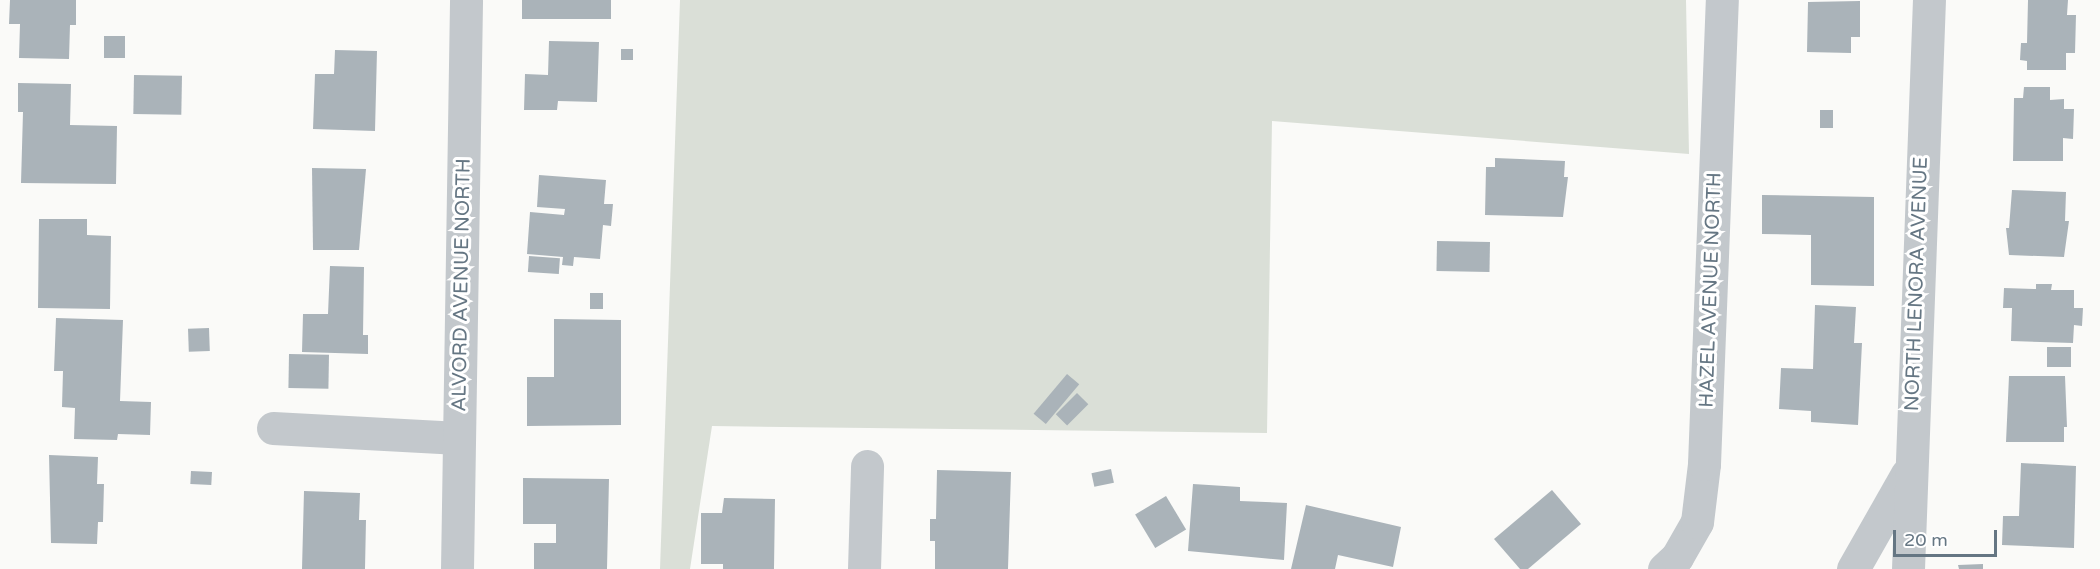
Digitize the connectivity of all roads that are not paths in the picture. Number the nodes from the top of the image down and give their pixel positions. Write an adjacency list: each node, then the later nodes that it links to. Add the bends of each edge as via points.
1 (466, 0): 5 (street, ALVORD AVENUE NORTH)
2 (1722, 0): 10 (street, HAZEL AVENUE NORTH, via 1704,464 1697,522 1677,557)
3 (1929, 0): 7 (street, NORTH LENORA AVENUE)
4 (273, 428): 5 (street)
5 (459, 438): 8 (street, ALVORD AVENUE NORTH)
6 (867, 466): 9 (street)
7 (1909, 471): 11 (street); 12 (street, NORTH LENORA AVENUE)
8 (457, 569)
9 (864, 569)
10 (1664, 569)
11 (1853, 569)
12 (1908, 569)

